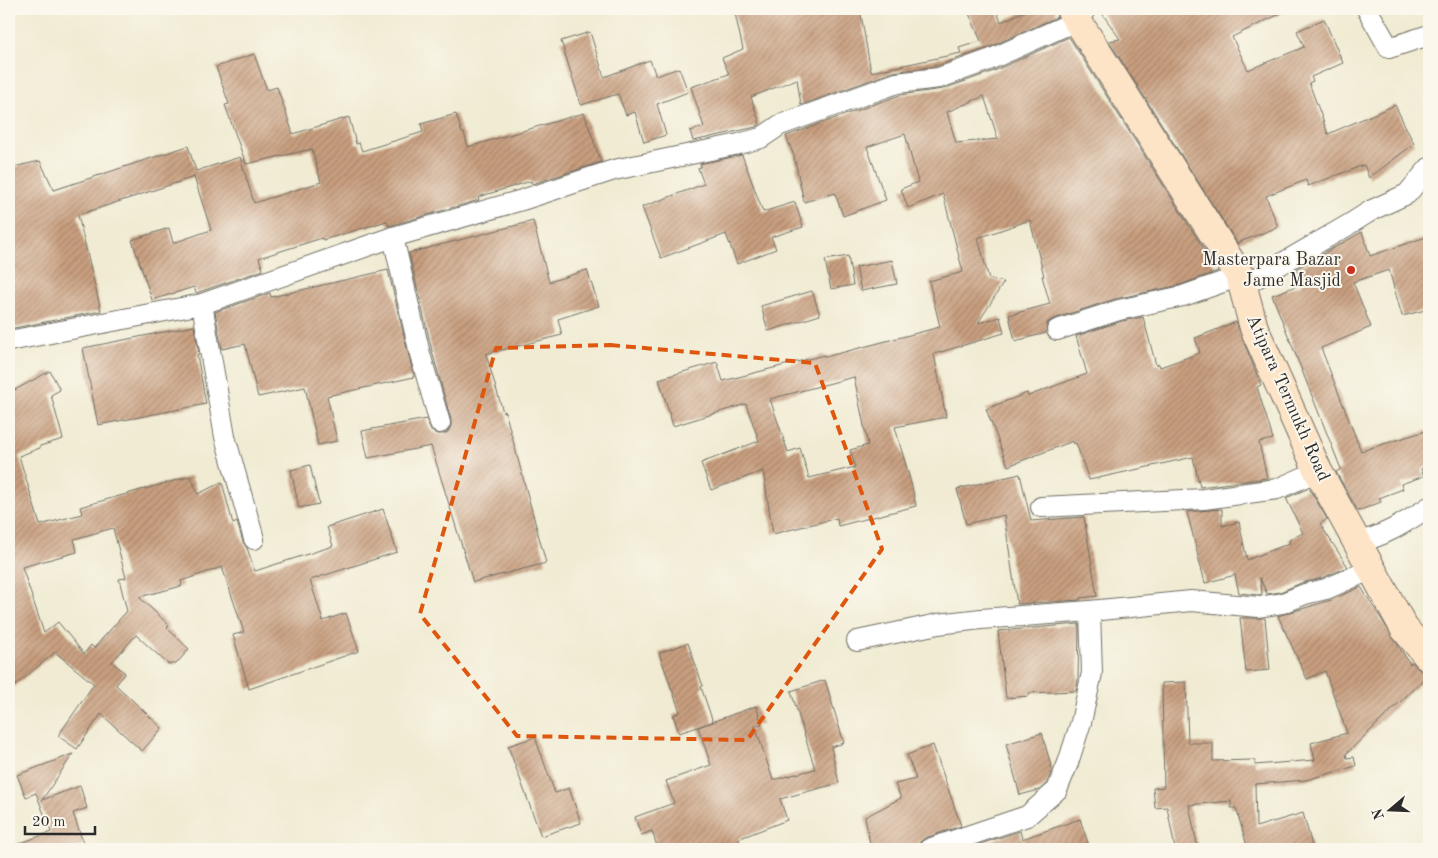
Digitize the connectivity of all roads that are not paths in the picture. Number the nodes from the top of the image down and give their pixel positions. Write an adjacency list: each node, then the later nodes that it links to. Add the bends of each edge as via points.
1 (1366, 9): 3 (street, via 1389,48)
2 (1078, 12): 5 (street, via 989,60 939,78 897,82 780,125 761,138 614,170); 6 (main road, Atipara Termukh Road)
3 (1429, 35)
4 (1429, 168): 6 (street, via 1407,194)
5 (393, 237): 7 (street); 10 (street)
6 (1241, 281): 8 (street, via 1119,310); 11 (main road, Atipara Termukh Road, via 1254,328)
7 (202, 304): 9 (street); 14 (street, via 225,437)
8 (1057, 330)
9 (9, 341)
10 (440, 423)
11 (1318, 472): 12 (street, via 1277,489 1213,498); 15 (main road, Atipara Termukh Road)
12 (1041, 507)
13 (1429, 507): 15 (street, via 1374,539)
14 (254, 539)
15 (1357, 542): 16 (main road, Atipara Termukh Road)
16 (1372, 569): 17 (street, via 1326,589 1283,603 1258,607 1191,601); 19 (main road, Atipara Termukh Road, via 1404,628)
17 (1090, 611): 18 (street, via 938,624); 20 (street, via 1092,673 1081,722 1057,790 1027,816)
18 (857, 642)
19 (1429, 658)
20 (929, 849)

